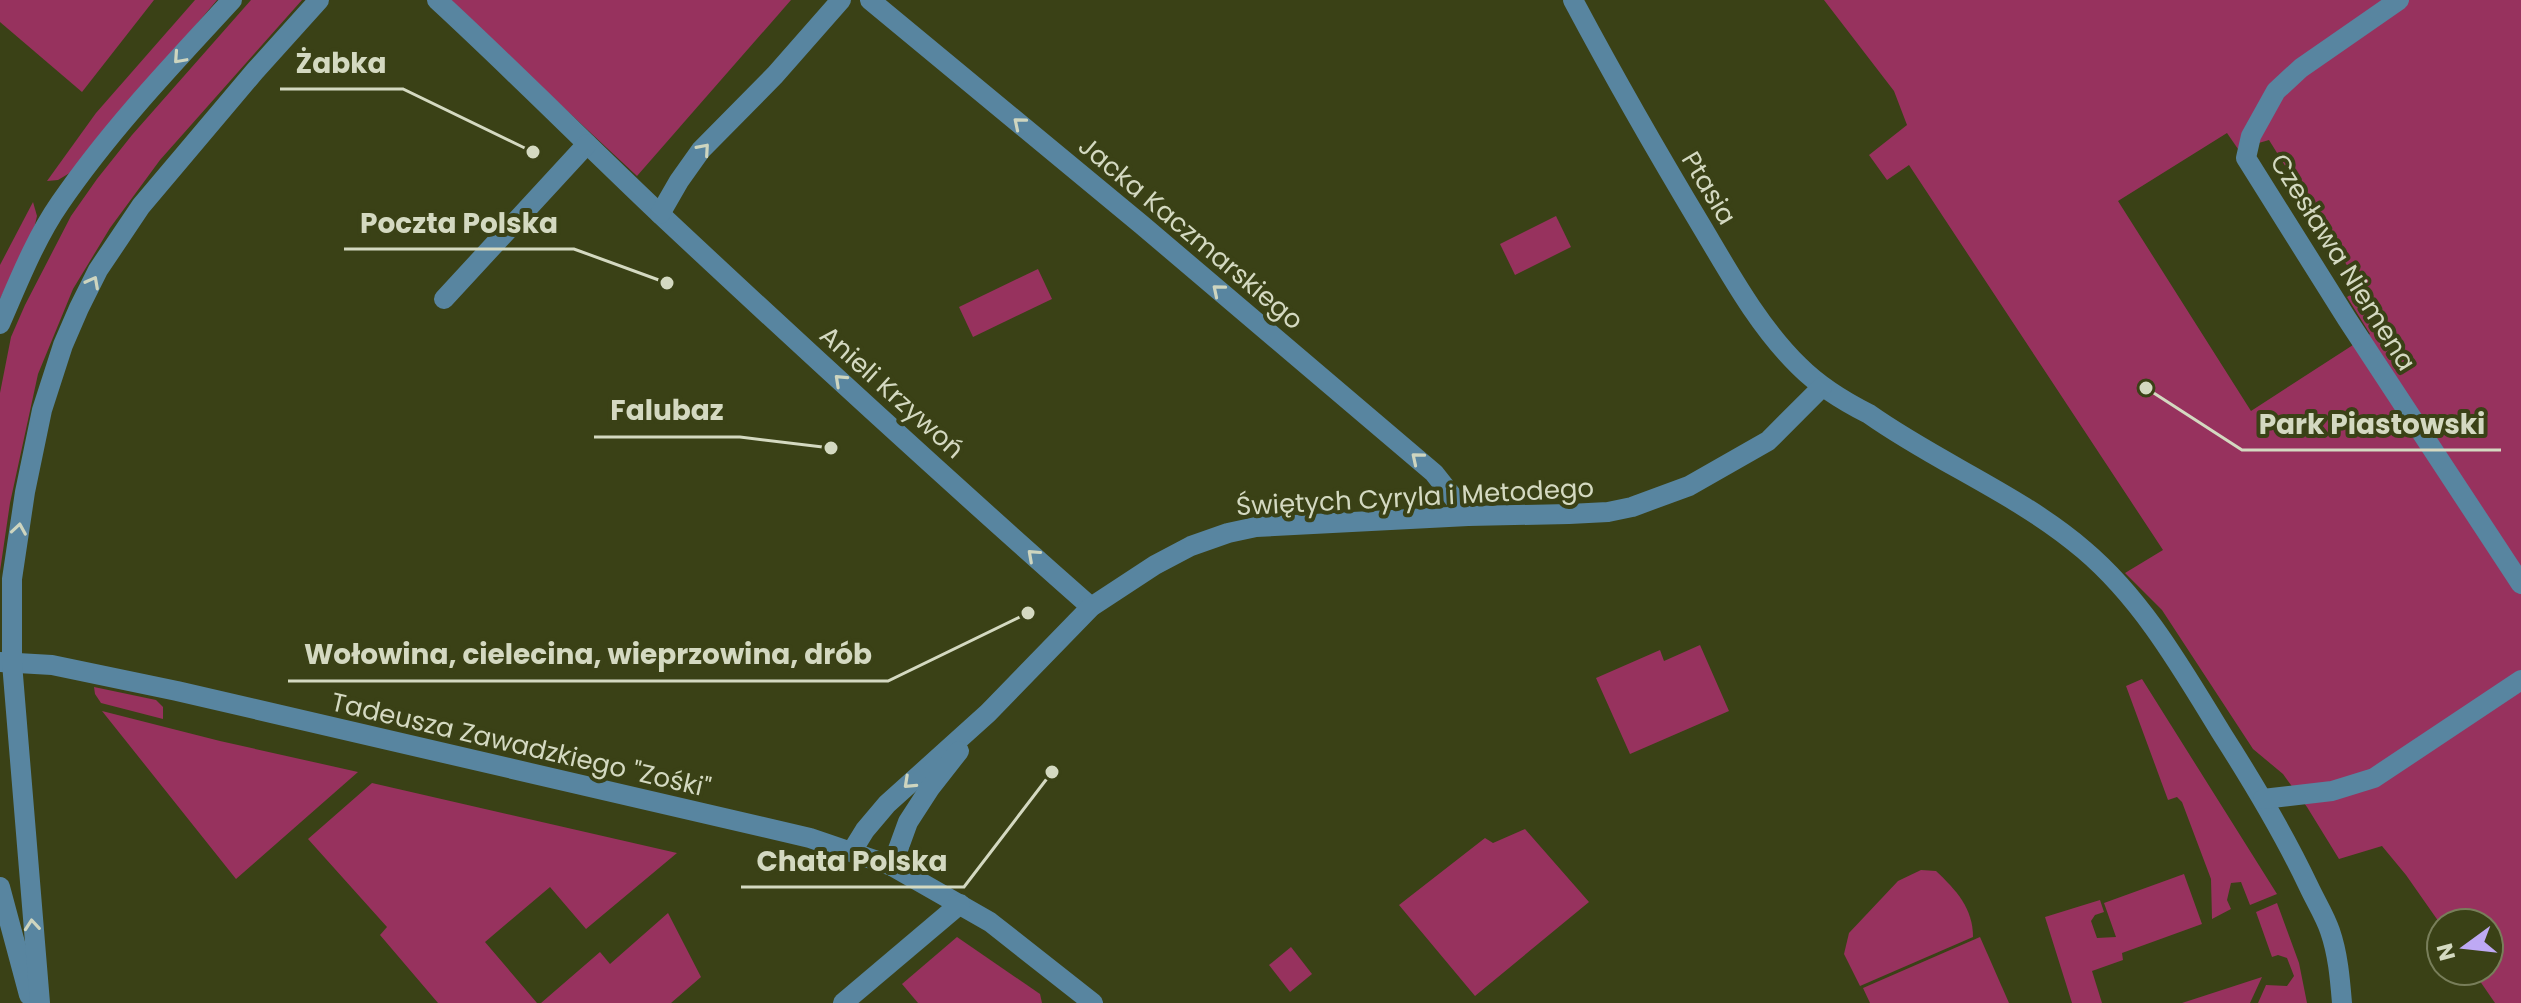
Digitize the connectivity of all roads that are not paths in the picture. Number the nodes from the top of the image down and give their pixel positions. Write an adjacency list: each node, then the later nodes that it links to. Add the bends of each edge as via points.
1 (232, 0): 11 (street, one-way to 11, via 110,137 59,204)
2 (319, 0): 16 (street, one-way to 2, via 25,492 42,410 79,308 141,206)
3 (437, 0): 8 (street, Anieli Krzywoń)
4 (841, 0): 9 (street, one-way to 4, via 701,150)
5 (870, 0): 13 (street, Jacka Kaczmarskiego, one-way to 5, via 1434,473)
6 (1573, 0): 12 (street, Ptasia, via 1726,268 1772,337)
7 (2399, 0): 14 (street, Czesława Niemena, via 2276,91 2251,136 2246,158)
8 (587, 144): 9 (street, Anieli Krzywoń); 10 (street)
9 (660, 214): 15 (street, Anieli Krzywoń, one-way to 9)
10 (444, 299)
11 (0, 324)
12 (1822, 387): 13 (street, Świętych Cyryla i Metodego, via 1768,441 1653,500 1608,512); 19 (street, via 2045,520 2112,575 2171,651)
13 (1468, 516): 15 (street, Świętych Cyryla i Metodego, via 1296,524 1228,533 1155,565)
14 (2521, 584)
15 (1091, 607): 18 (street, Świętych Cyryla i Metodego)
16 (3, 663): 20 (street, Tadeusza Zawadzkiego "Zośki", via 52,665 177,691); 25 (street, one-way to 16)
17 (2521, 680): 19 (street, via 2374,778 2332,791)
18 (988, 713): 20 (street, one-way to 20, via 887,804); 21 (street, via 908,822)
19 (2263, 799): 28 (street, via 2330,932)
20 (852, 851): 21 (street, Tadeusza Zawadzkiego "Zośki")
21 (892, 866): 23 (street, Tadeusza Zawadzkiego "Zośki")
22 (0, 887): 24 (street)
23 (960, 904): 26 (street); 27 (street, Tadeusza Zawadzkiego "Zośki")
24 (32, 1003)
25 (40, 1003)
26 (843, 1003)
27 (1093, 1003)
28 (2342, 1003)

